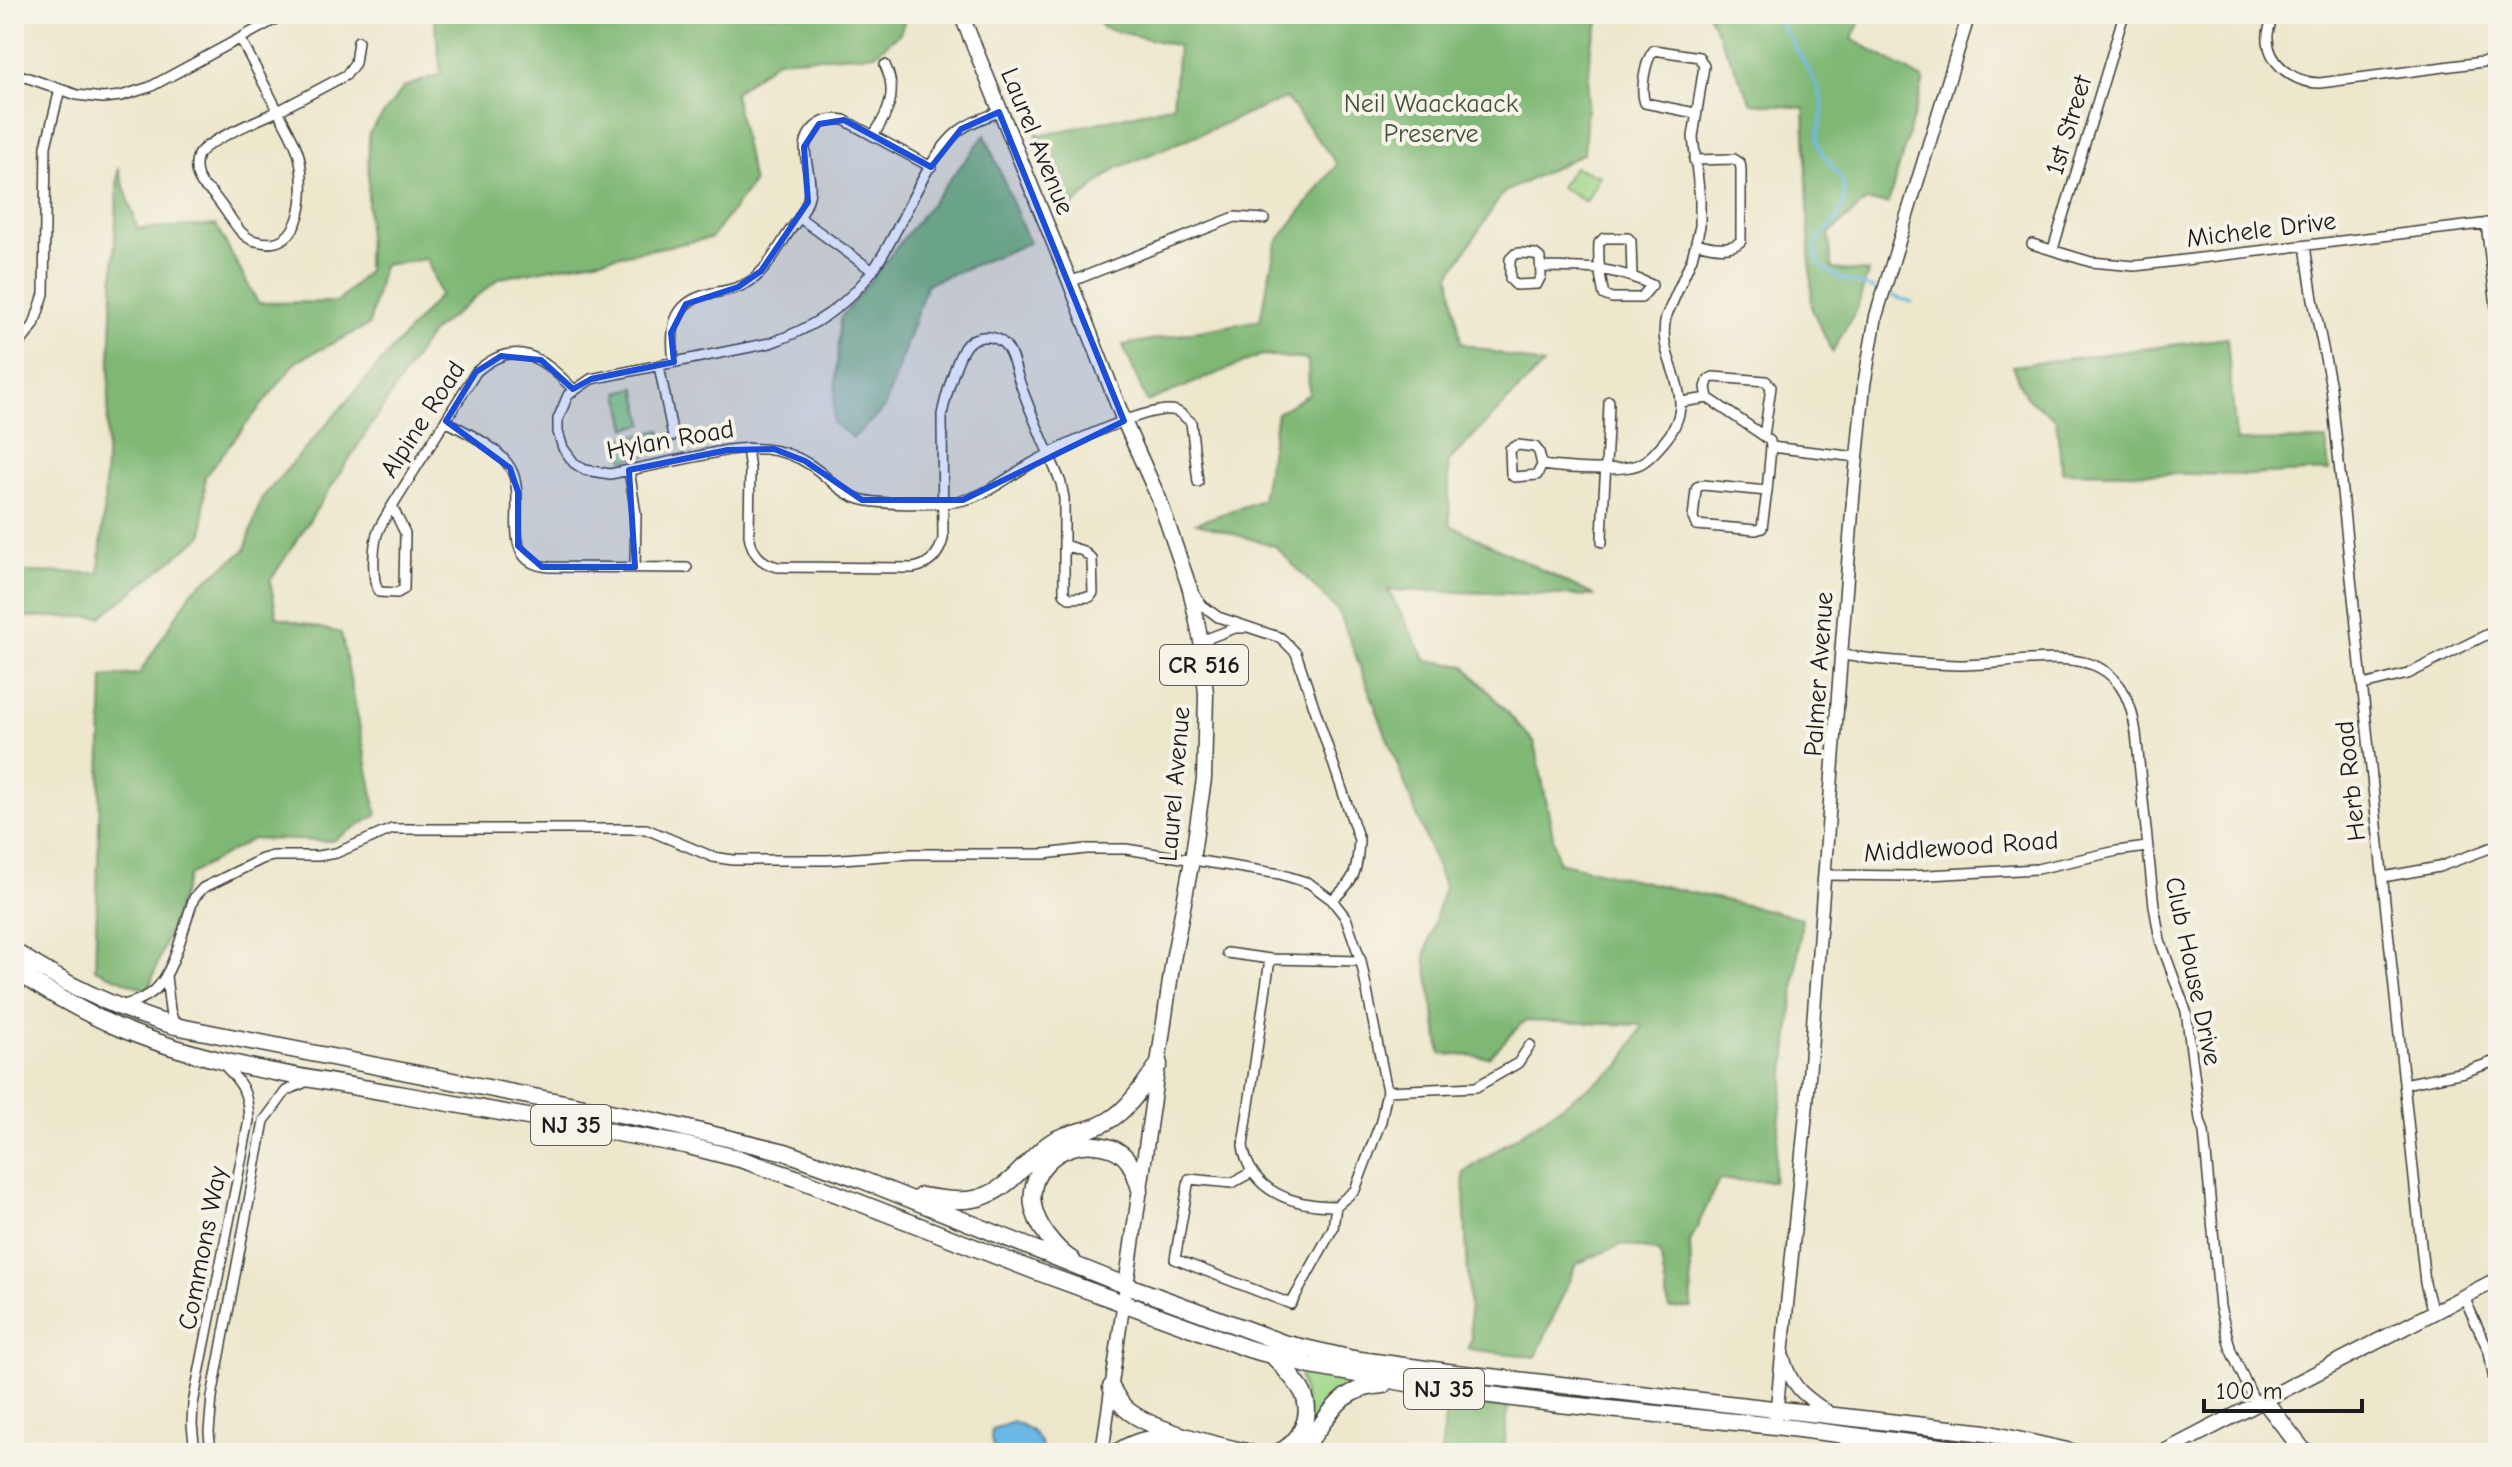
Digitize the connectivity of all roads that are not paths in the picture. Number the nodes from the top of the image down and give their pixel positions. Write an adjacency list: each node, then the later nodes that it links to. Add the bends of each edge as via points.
1 (285, 14): 6 (street)
2 (961, 14): 13 (main road, Laurel Avenue / CR 516)
3 (1969, 14): 46 (street, Palmer Avenue, via 1876,316)
4 (2124, 14): 25 (street, 1st Street)
5 (2273, 14): 8 (street, via 2268,33 2274,59 2302,81)
6 (240, 38): 11 (street, via 141,91 103,98); 12 (street)
7 (358, 41): 12 (street, via 355,63 346,75)
8 (2498, 60)
9 (885, 65): 15 (street, via 892,100)
10 (14, 73): 11 (street)
11 (60, 89): 32 (street, via 46,146 44,294 34,325)
12 (278, 111): 12 (street, via 208,144 196,162 203,186 242,234 265,243 288,235 301,210 298,155)
13 (999, 112): 17 (street, via 961,129); 30 (main road, Laurel Avenue / CR 516)
14 (1695, 113): 14 (street, via 1643,100 1650,52 1694,55 1702,61); 16 (street)
15 (873, 136): 17 (street); 18 (street, via 835,119 812,130 804,147 810,189)
16 (1694, 160): 22 (street, via 1701,217); 22 (street, via 1734,159 1741,169 1741,241 1733,246)
17 (931, 167): 28 (street)
18 (800, 218): 28 (street); 33 (street, via 754,278 694,299 679,312 671,333)
19 (1264, 219): 30 (street, via 1235,217)
20 (2498, 222): 21 (street, Michele Drive)
21 (2486, 223): 24 (street, Michele Drive); 31 (street)
22 (1697, 243): 38 (street, via 1663,328)
23 (2032, 244): 25 (street, Michele Drive)
24 (2305, 246): 25 (street, Michele Drive, via 2135,266 2091,262); 63 (street, Herb Road, via 2331,387)
25 (2053, 249)
26 (1542, 267): 27 (street)
27 (1599, 268): 29 (street); 29 (street, via 1600,240 1628,238); 29 (street, via 1607,297 1641,298 1652,285)
28 (873, 271): 33 (street, via 836,309 797,332 770,343)
29 (1632, 276)
30 (1070, 282): 40 (main road, Laurel Avenue / CR 516)
31 (2498, 323)
32 (14, 351)
33 (674, 362): 34 (street)
34 (659, 366): 35 (street, via 591,379); 41 (street)
35 (574, 390): 39 (street, Alpine Road, via 541,360 501,356 476,372); 49 (street, Hylan Road, via 558,419 568,456 595,473)
36 (1708, 398): 38 (street); 42 (street); 42 (street, via 1706,387 1713,377 1766,381 1771,387)
37 (1609, 401): 48 (street)
38 (1681, 402): 48 (street, via 1675,425 1652,456 1631,467)
39 (446, 421): 53 (street, Alpine Road); 56 (street, via 496,452 510,468 518,492 518,546 527,560 550,567)
40 (1124, 421): 45 (street, Hylan Road); 50 (street, Hylan Road, via 1165,409 1178,411 1191,422); 58 (main road, Laurel Avenue / CR 516)
41 (673, 436)
42 (1764, 436): 43 (street)
43 (1771, 447): 46 (street); 51 (street)
44 (747, 448): 49 (street, Hylan Road); 52 (street, Hylan Road, via 795,455 862,500); 52 (street, via 751,545 769,565 923,566 940,549)
45 (1049, 454): 52 (street, Hylan Road, via 974,496); 52 (street, via 1006,345 988,337 973,340 962,350 942,415); 55 (street, via 1064,498)
46 (1857, 457): 62 (street, Palmer Avenue)
47 (1542, 465): 47 (street, via 1534,477 1514,477 1510,449 1535,447); 48 (street)
48 (1605, 468): 54 (street)
49 (629, 470): 56 (street, via 636,514)
50 (1198, 482)
51 (1767, 491): 51 (street, via 1762,528 1696,525 1693,518 1697,487)
52 (943, 501)
53 (392, 506): 53 (street, Alpine Road, via 405,533 404,589 397,593 379,592 375,584 376,540)
54 (1602, 542)
55 (1064, 545): 55 (street, via 1092,559 1090,597 1069,598 1064,593)
56 (635, 567): 57 (street)
57 (687, 568)
58 (1191, 591): 59 (street, via 1218,617); 61 (main road, Laurel Avenue / CR 516)
59 (1258, 629): 61 (street, via 1235,628); 69 (street, via 1281,638 1296,653 1359,840 1349,886)
60 (2498, 629): 63 (street, via 2408,674)
61 (1201, 641): 66 (main road, Laurel Avenue / CR 516, via 1207,742)
62 (1841, 655): 65 (street, Club House Drive, via 1957,665 2082,661 2103,670 2120,686 2133,714); 67 (street, Palmer Avenue)
63 (2363, 685): 68 (street, Herb Road)
64 (2498, 845): 68 (street, via 2439,867)
65 (2147, 847): 67 (street, Middlewood Road, via 2037,869); 98 (street, Club House Drive, via 2160,940 2191,1033 2220,1307 2231,1351)
66 (1192, 860): 69 (street, via 1280,874 1309,883); 75 (street, via 1105,848 1044,854 726,860 646,829 392,829 328,855 262,859 203,888 194,898); 81 (main road, Laurel Avenue / CR 516)
67 (1824, 875): 94 (street, Palmer Avenue)
68 (2383, 877): 83 (street, Herb Road)
69 (1332, 900): 73 (street, via 1346,918)
70 (14, 951): 76 (highway, NJ 35)
71 (1227, 953): 72 (street)
72 (1270, 959): 73 (street); 85 (street, via 1243,1146)
73 (1361, 961): 84 (street)
74 (14, 970): 79 (highway, NJ 35, via 114,1025)
75 (166, 976): 76 (street, via 141,999); 77 (street)
76 (117, 1007): 77 (highway, NJ 35)
77 (175, 1026): 86 (highway, NJ 35, via 720,1135)
78 (1530, 1045): 84 (street, via 1518,1063 1476,1087)
79 (220, 1060): 82 (highway, NJ 35); 103 (street, Commons Way, via 241,1081 249,1120 193,1404)
80 (2498, 1060): 83 (street)
81 (1159, 1064): 86 (highway, via 1115,1117 1051,1142 1010,1183 978,1200 911,1195); 87 (main road, Laurel Avenue / CR 516)
82 (312, 1079): 91 (highway, NJ 35, via 740,1159 1035,1271); 104 (street, Commons Way, via 286,1091 264,1121 209,1414)
83 (2404, 1084): 93 (street, Herb Road, via 2425,1283)
84 (1387, 1091): 88 (street, via 1355,1190)
85 (1252, 1172): 88 (street, via 1261,1185 1280,1195 1313,1206); 88 (street, via 1232,1183 1189,1179 1175,1259 1291,1304 1333,1228)
86 (860, 1179): 89 (highway, NJ 35)
87 (1140, 1189): 89 (highway, via 1126,1158 1101,1145 1069,1147 1042,1167 1033,1192 1036,1216 1066,1256); 91 (main road, Laurel Avenue / CR 516)
88 (1336, 1206)
89 (1090, 1271): 91 (highway, NJ 35)
90 (2498, 1279): 92 (main road)
91 (1125, 1294): 95 (highway, NJ 35); 97 (street, Laurel Avenue); 101 (highway, NJ 35, via 1353,1359)
92 (2464, 1297): 93 (main road); 99 (street, via 2489,1352)
93 (2433, 1313): 98 (main road)
94 (1782, 1352): 100 (street, Palmer Avenue, via 1797,1389); 101 (street, Palmer Avenue)
95 (1274, 1357): 96 (highway, NJ 35); 109 (highway, via 1302,1393 1306,1410 1297,1439)
96 (1404, 1383): 101 (highway, NJ 35, via 1561,1405); 110 (highway, via 1373,1385 1344,1398)
97 (1111, 1387): 105 (street, Laurel Avenue); 108 (highway, via 1124,1407 1145,1420)
98 (2260, 1402): 114 (main road); 115 (highway)
99 (2498, 1403)
100 (1832, 1415): 101 (highway, NJ 35); 113 (highway, NJ 35, via 1986,1433)
101 (1776, 1418): 102 (highway, NJ 35)
102 (1816, 1432): 111 (highway); 112 (highway, NJ 35)
103 (195, 1453)
104 (211, 1453)
105 (1102, 1453)
106 (1116, 1453): 107 (highway, via 1146,1438)
107 (1205, 1453)
108 (1250, 1453)
109 (1277, 1453)
110 (1298, 1453)
111 (1879, 1453)
112 (1988, 1453)
113 (2076, 1453)
114 (2162, 1453)
115 (2305, 1453)

